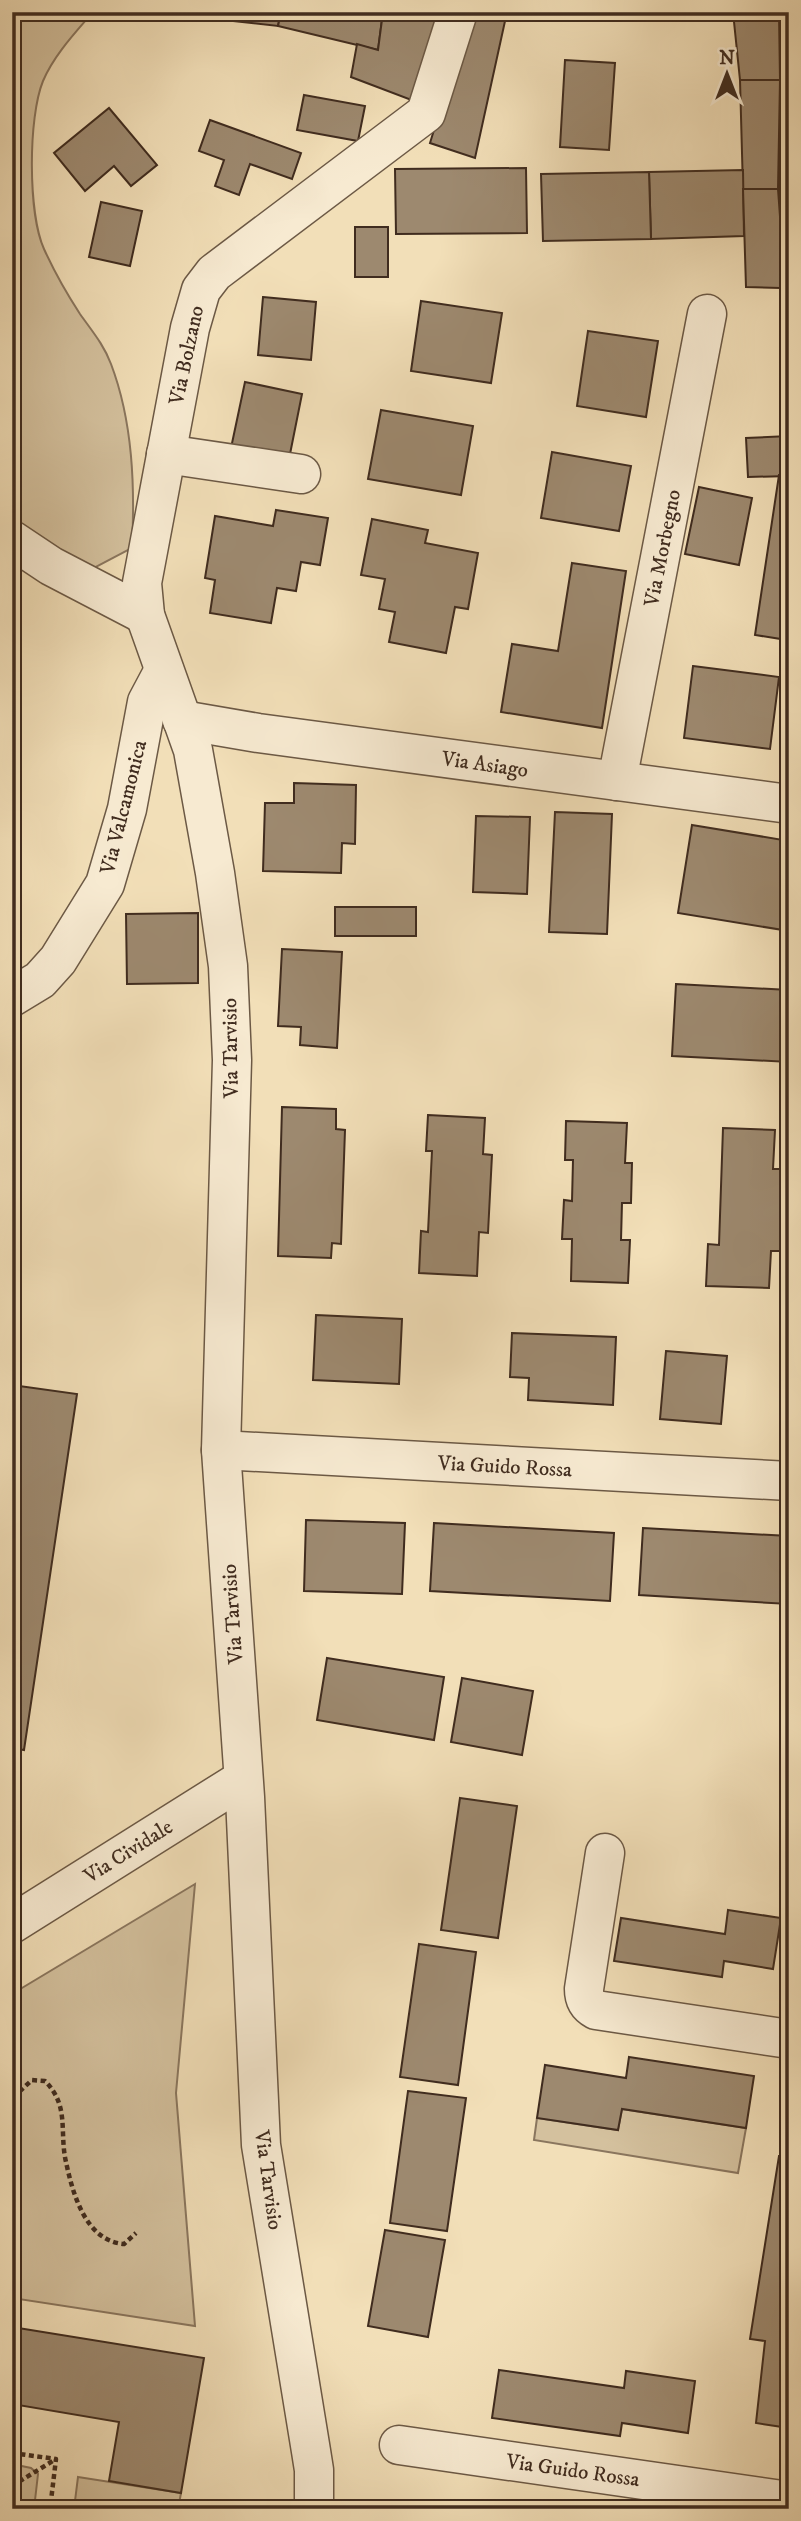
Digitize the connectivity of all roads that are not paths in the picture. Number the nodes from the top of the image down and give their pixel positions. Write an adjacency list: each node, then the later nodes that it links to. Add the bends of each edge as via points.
1 (458, 12): 3 (street, Via Bolzano, via 426,113 209,277 193,315)
2 (707, 314): 9 (street, Via Morbegno)
3 (166, 454): 4 (street); 6 (street, Via Bolzano)
4 (302, 474)
5 (12, 540): 6 (street, via 51,566)
6 (143, 599): 7 (street, Via Bolzano)
7 (164, 670): 8 (street, Via Bolzano); 11 (street, Via Valcamonica, via 147,702 127,809 104,884 58,960 40,980)
8 (182, 720): 9 (street, Via Asiago); 12 (street, Via Tarvisio, via 193,750 228,966 232,1060)
9 (617, 782): 10 (street, Via Asiago)
10 (789, 804)
11 (12, 997)
12 (221, 1450): 13 (street, Via Guido Rossa); 14 (street, Via Tarvisio)
13 (789, 1481)
14 (243, 1779): 16 (street, Via Cividale); 20 (street, Via Tarvisio, via 261,2145 312,2451)
15 (605, 1853): 17 (street, via 584,1989 590,2007)
16 (17, 1910)
17 (789, 2039)
18 (399, 2445): 19 (street, Via Guido Rossa)
19 (789, 2501)
20 (314, 2509)

